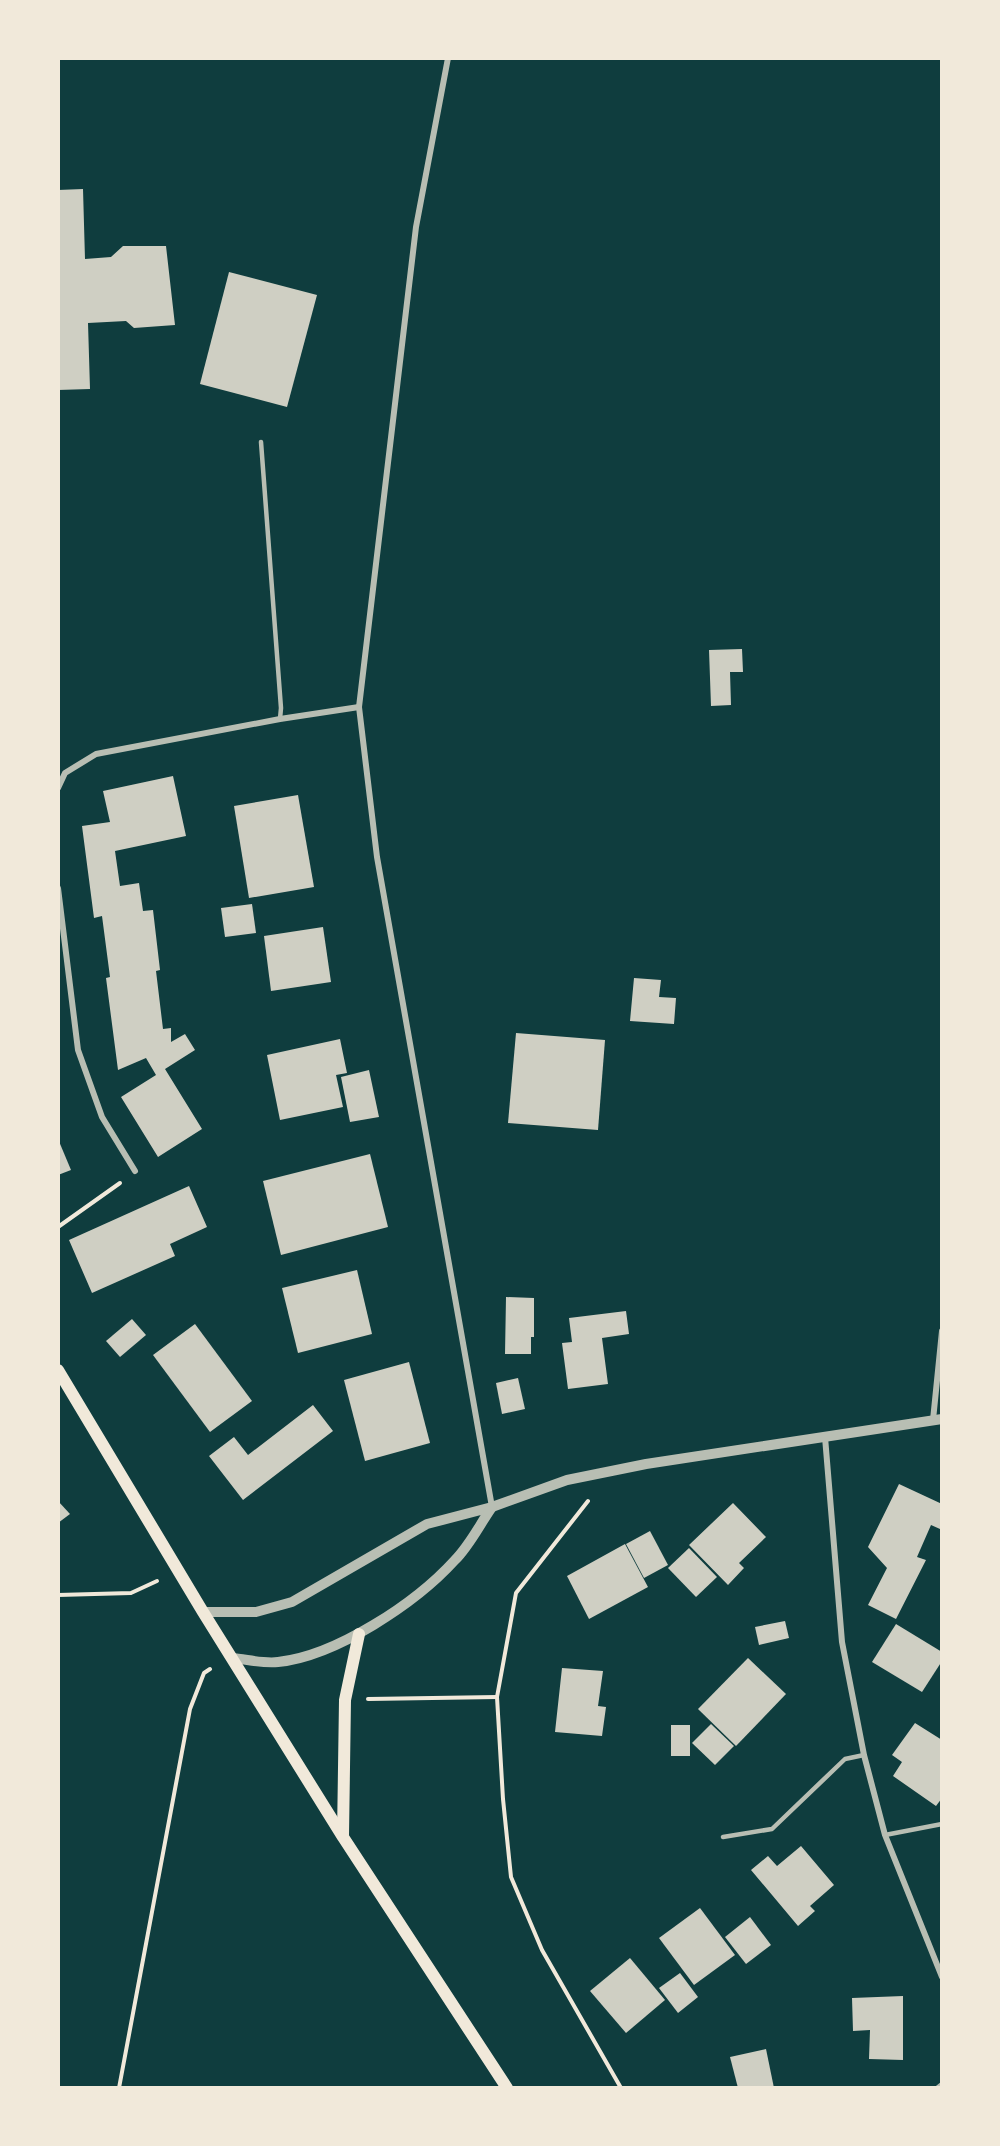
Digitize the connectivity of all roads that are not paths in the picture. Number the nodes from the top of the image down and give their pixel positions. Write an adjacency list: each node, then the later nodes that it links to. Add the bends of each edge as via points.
1 (448, 58): 3 (street, via 416,227)
2 (261, 442): 4 (lane)
3 (359, 707): 4 (street); 12 (street, via 377,856)
4 (280, 719): 5 (street, via 96,754 65,773)
5 (58, 788)
6 (58, 888): 7 (street, via 78,1050 102,1117)
7 (135, 1172)
8 (942, 1331): 10 (street)
9 (58, 1370): 13 (main road)
10 (937, 1419): 11 (street)
11 (825, 1437): 12 (street, via 567,1480); 16 (street, via 842,1642)
12 (492, 1507): 13 (street, via 427,1524 292,1602 256,1612); 14 (street, via 456,1559 416,1595)
13 (203, 1612): 15 (main road)
14 (359, 1634): 15 (street, via 316,1654 276,1663); 19 (main road, via 345,1700)
15 (232, 1658): 19 (main road)
16 (864, 1755): 18 (street); 20 (lane, via 845,1760 772,1829)
17 (942, 1824): 18 (lane)
18 (885, 1835): 21 (street)
19 (343, 1837): 23 (main road)
20 (723, 1837)
21 (942, 1977)
22 (942, 2084): 24 (lane)
23 (507, 2088)
24 (937, 2088)

